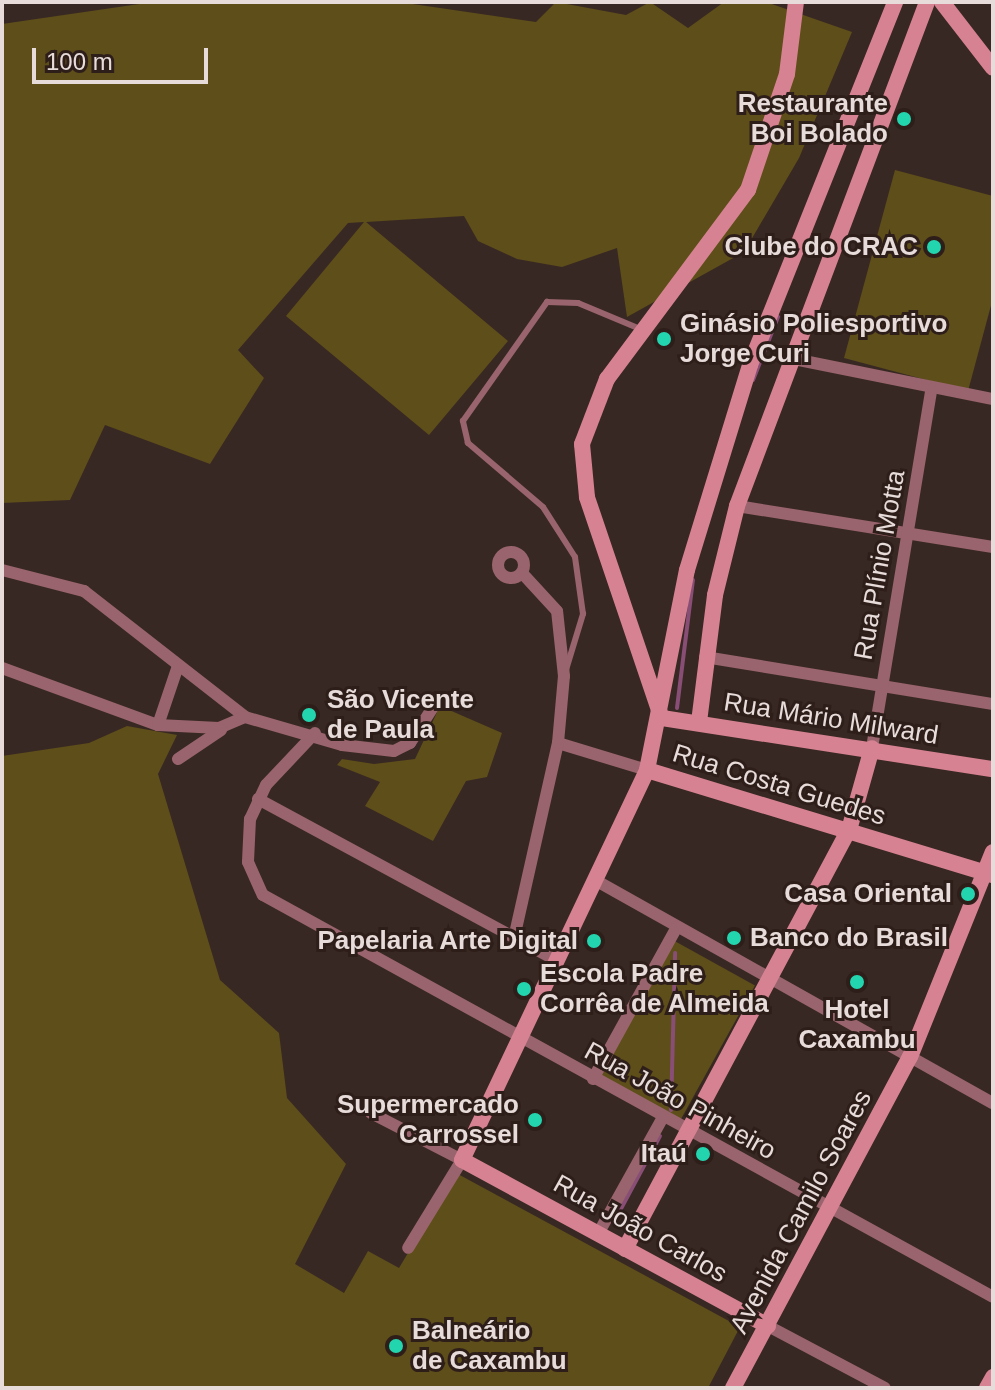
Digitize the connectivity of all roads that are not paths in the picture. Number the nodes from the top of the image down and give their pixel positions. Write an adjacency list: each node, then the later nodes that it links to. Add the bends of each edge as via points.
1 (796, 2): 6 (street, via 787,74 748,190)
2 (895, 2): 23 (street, via 750,365 687,570)
3 (927, 2): 7 (street)
4 (942, 2): 5 (street)
5 (993, 68)
6 (643, 330): 18 (lane, via 578,303 547,302 463,421 468,443 543,507 575,557 582,623); 23 (street, via 594,406 582,467)
7 (789, 358): 8 (street); 10 (street)
8 (931, 390): 9 (street); 11 (street, Rua Plínio Motta)
9 (993, 399)
10 (737, 506): 11 (street); 15 (street)
11 (910, 533): 12 (street); 19 (street, Rua Plínio Motta)
12 (993, 547)
13 (2, 570): 16 (street, via 84,591)
14 (522, 573): 18 (street, via 557,611)
15 (705, 657): 19 (street); 24 (street)
16 (178, 666): 22 (street); 25 (street)
17 (2, 668): 25 (street)
18 (564, 676): 28 (street)
19 (881, 685): 21 (street); 29 (street, Rua Plínio Motta)
20 (439, 698): 27 (street, via 400,749 363,749)
21 (993, 704)
22 (245, 717): 26 (street); 27 (street)
23 (662, 718): 24 (street, Rua Mário Milward); 32 (street)
24 (699, 722): 29 (street, Rua Mário Milward)
25 (158, 725): 26 (street)
26 (227, 726): 30 (street)
27 (315, 733): 33 (street)
28 (558, 743): 32 (street, Rua Costa Guedes); 39 (street)
29 (872, 748): 31 (street, Rua Mário Milward); 34 (street)
30 (178, 759)
31 (993, 769)
32 (647, 770): 34 (street, Rua Costa Guedes); 36 (street)
33 (258, 799): 39 (street); 42 (street, Rua João Pinheiro, via 247,848 263,895)
34 (849, 830): 37 (street, Rua Costa Guedes); 41 (street)
35 (993, 852): 37 (street, Avenida Camilo Soares)
36 (595, 880): 38 (street); 40 (street)
37 (988, 882): 43 (street, Avenida Camilo Soares)
38 (677, 927): 41 (street); 44 (street)
39 (514, 938): 40 (street)
40 (557, 961): 42 (street)
41 (772, 978): 43 (street); 48 (street)
42 (521, 1039): 44 (street, Rua João Pinheiro); 49 (street)
43 (910, 1057): 45 (street); 50 (street, Avenida Camilo Soares)
44 (593, 1079): 47 (street, Rua João Pinheiro)
45 (993, 1103)
46 (371, 1113): 49 (street, Rua João Carlos)
47 (663, 1117): 48 (street, Rua João Pinheiro); 51 (street)
48 (689, 1131): 50 (street, Rua João Pinheiro); 53 (street)
49 (462, 1160): 51 (street, Rua João Carlos); 52 (street)
50 (833, 1209): 54 (street, Rua João Pinheiro); 55 (street, Avenida Camilo Soares)
51 (598, 1234): 53 (street, Rua João Carlos)
52 (408, 1248)
53 (625, 1249): 55 (street, Rua João Carlos)
54 (993, 1297)
55 (768, 1326): 57 (street, Avenida Camilo Soares); 58 (street, Rua João Carlos)
56 (993, 1377): 59 (street)
57 (733, 1388)
58 (885, 1388)
59 (987, 1388)

